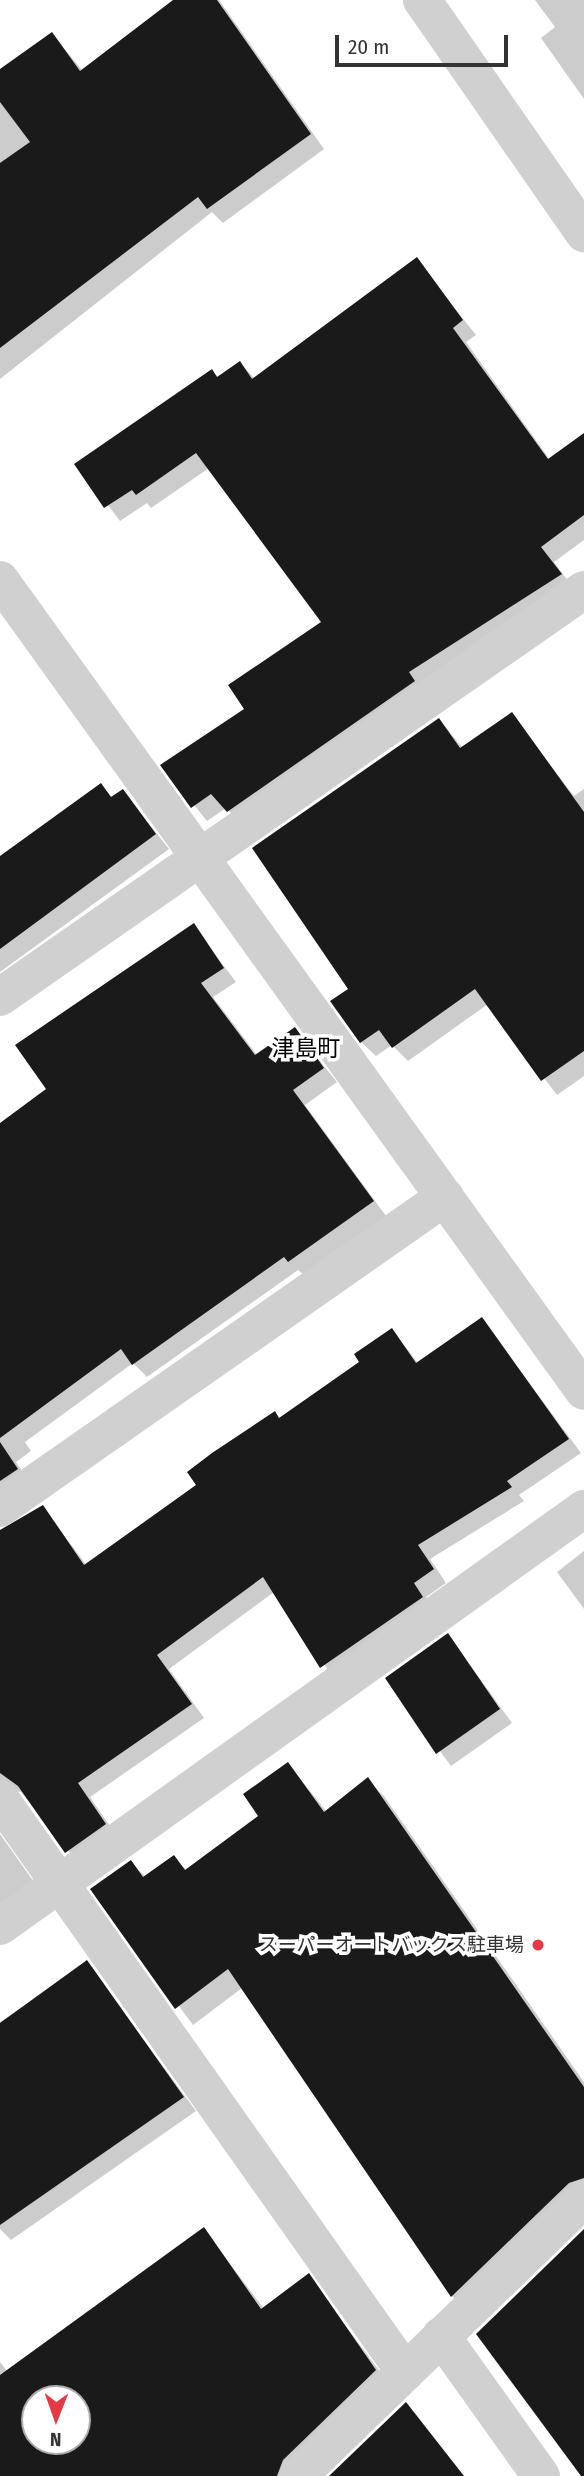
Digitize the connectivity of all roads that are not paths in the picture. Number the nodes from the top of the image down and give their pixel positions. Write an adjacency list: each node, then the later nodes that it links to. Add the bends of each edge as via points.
1 (422, 0): 2 (street)
2 (584, 233)
3 (0, 580): 5 (street)
4 (584, 590): 5 (street)
5 (198, 860): 6 (street); 7 (street)
6 (0, 997)
7 (445, 1197): 8 (street); 9 (street)
8 (584, 1391)
9 (0, 1507)
10 (584, 1509): 12 (street)
11 (0, 1800): 12 (street)
12 (59, 1884): 13 (street); 16 (street)
13 (0, 1926)
14 (584, 2199): 15 (street)
15 (441, 2336): 16 (street); 18 (street)
16 (405, 2372): 17 (street)
17 (298, 2476)
18 (541, 2476)

